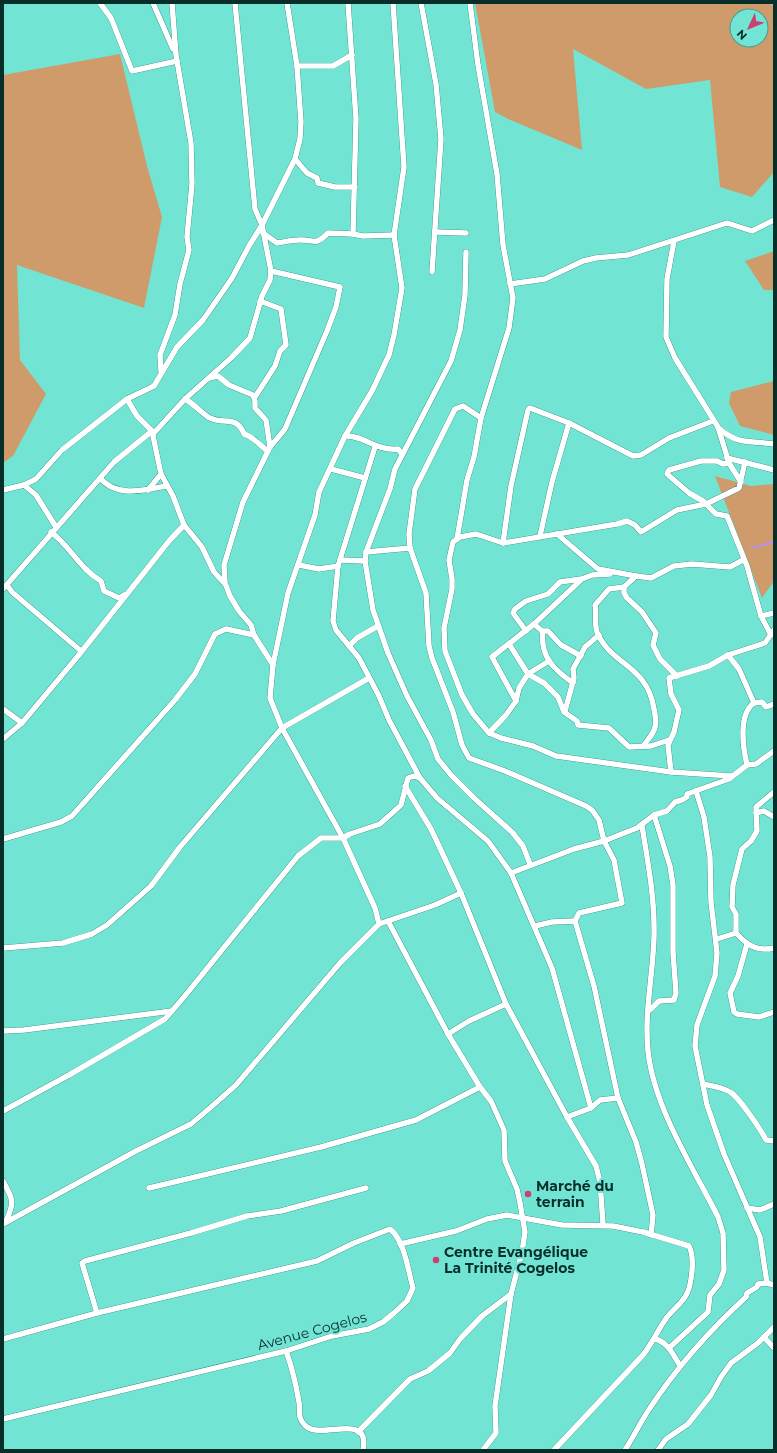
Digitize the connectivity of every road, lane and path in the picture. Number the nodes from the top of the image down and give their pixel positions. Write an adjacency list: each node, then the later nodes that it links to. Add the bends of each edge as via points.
1 (100, 3): 11 (street, via 111,18 131,70)
2 (153, 3): 11 (street)
3 (172, 3): 11 (street)
4 (234, 3): 16 (street, via 255,209)
5 (287, 3): 12 (street)
6 (348, 3): 10 (street)
7 (393, 3): 21 (street, via 404,167)
8 (422, 3): 17 (street, via 436,84 441,139)
9 (470, 3): 26 (street, via 497,174 503,245)
10 (352, 55): 12 (street, via 333,66); 14 (street)
11 (176, 58): 29 (street, via 190,143 192,184 188,250 175,315 160,355 163,369)
12 (297, 66): 13 (street, via 301,122)
13 (295, 159): 14 (street, via 306,173 317,178 318,183 335,187); 16 (street)
14 (355, 187): 20 (street)
15 (774, 220): 22 (street, via 752,231 727,224)
16 (262, 226): 18 (street); 29 (street, via 232,278 203,320 177,347)
17 (436, 232): 19 (street); 25 (street)
18 (263, 233): 20 (street, via 277,243 301,240 314,243 328,233); 24 (street)
19 (466, 233)
20 (353, 234): 21 (street)
21 (394, 235): 38 (street, via 402,288 394,335 389,355 372,391)
22 (674, 241): 26 (street, via 628,255 584,261 546,279); 34 (street, via 667,279 666,337 675,358)
23 (466, 252): 42 (street, via 465,295 460,330 451,361)
24 (271, 271): 27 (street, via 270,280); 41 (street, via 340,287 327,331 286,429)
25 (432, 272)
26 (510, 284): 33 (street, via 513,298 509,328)
27 (260, 301): 28 (street, via 250,338); 30 (street, via 281,309 286,345 280,350 275,366)
28 (208, 378): 30 (street, via 218,376 229,385 250,393); 32 (street)
29 (154, 386): 31 (street)
30 (255, 398): 41 (street, via 255,408 266,420)
31 (127, 399): 37 (street, via 137,416); 51 (street, via 62,450 36,479)
32 (185, 399): 37 (street); 41 (street, via 209,418 236,422 244,434 252,436 260,445)
33 (481, 418): 61 (street); 63 (street, via 463,406 456,409 415,489)
34 (713, 421): 35 (street, via 669,438 641,455 633,456); 36 (street)
35 (568, 423): 60 (street); 62 (street, via 528,409 511,486)
36 (718, 428): 39 (street, via 741,442); 43 (street)
37 (152, 432): 47 (street); 48 (street, via 114,462)
38 (345, 436): 40 (street, via 354,436); 45 (street)
39 (774, 444)
40 (375, 447): 42 (street, via 398,449); 49 (street)
41 (269, 449): 69 (street, via 243,502)
42 (402, 454): 64 (street)
43 (728, 460): 44 (street); 50 (street); 55 (street, via 723,464 717,461 701,461 667,472 680,486)
44 (745, 462): 46 (street); 50 (street)
45 (331, 469): 49 (street); 68 (street, via 319,492 315,515)
46 (774, 470)
47 (161, 474): 52 (street); 54 (street)
48 (100, 478): 54 (street, via 106,485 127,491); 57 (street)
49 (365, 478): 65 (street)
50 (741, 482): 55 (street, via 739,488)
51 (24, 485): 53 (street); 57 (street, via 36,495)
52 (166, 486): 54 (street); 56 (street, via 173,496)
53 (3, 490)
54 (148, 490)
55 (706, 504): 59 (street, via 677,510 641,532 627,521); 67 (street, via 716,514 727,516)
56 (184, 525): 71 (street, via 202,547); 78 (street)
57 (56, 527): 58 (street)
58 (52, 532): 76 (street); 78 (street, via 91,576 101,582 104,591 119,598)
59 (557, 534): 60 (street); 72 (street, via 593,567)
60 (540, 536): 62 (street)
61 (456, 539): 62 (street, via 476,534); 106 (street, via 449,560 452,579 444,628 445,651 462,695 477,720)
62 (503, 543)
63 (410, 548): 64 (street); 124 (street, via 426,593 432,658 466,755 586,806 599,820)
64 (366, 552): 66 (street)
65 (340, 560): 66 (street); 70 (street)
66 (365, 560): 82 (street)
67 (743, 560): 73 (street, via 730,567 692,564 674,566 651,578); 80 (street)
68 (299, 565): 70 (street, via 319,569); 94 (street, via 288,593)
69 (224, 566): 71 (street, via 220,571); 75 (street)
70 (338, 566): 89 (street, via 333,622)
71 (214, 572): 75 (street)
72 (614, 573): 73 (street); 74 (street, via 592,575)
73 (636, 576): 77 (street)
74 (582, 579): 81 (street); 83 (street, via 560,582 548,594 531,599 515,609 513,613)
75 (225, 583): 86 (street, via 239,611 251,625)
76 (5, 587): 90 (street)
77 (624, 587): 87 (street, via 612,588 596,602 596,631); 96 (street, via 627,598 642,612 656,633 653,646 660,658)
78 (127, 593): 90 (street)
79 (774, 613): 80 (street)
80 (761, 616): 85 (street)
81 (534, 624): 83 (street); 84 (street)
82 (378, 626): 89 (street); 125 (street, via 407,696 438,759 474,798 512,832 523,846)
83 (526, 630): 88 (street)
84 (542, 631): 92 (street, via 548,631 561,645); 93 (street)
85 (772, 632): 91 (street, via 765,643)
86 (254, 635): 94 (street); 123 (street, via 226,629 215,634 195,674 179,695 72,816 61,822)
87 (599, 635): 92 (street, via 585,647); 109 (street, via 612,654 642,677 648,688 654,707 655,726)
88 (509, 644): 95 (street); 99 (street, via 492,658)
89 (349, 646): 97 (street)
90 (81, 651): 104 (street)
91 (728, 655): 96 (street, via 709,666); 100 (street, via 738,667)
92 (581, 656): 98 (street, via 573,669)
93 (549, 661): 95 (street); 98 (street)
94 (273, 665): 105 (street, via 270,698)
95 (528, 674): 99 (street, via 519,688); 103 (street, via 544,683 558,698)
96 (677, 676): 108 (street, via 669,679 679,710 674,732)
97 (369, 678): 105 (street); 114 (street, via 388,720)
98 (573, 683): 103 (street)
99 (516, 701): 106 (street)
100 (754, 703): 101 (street, via 762,702 766,706); 111 (street, via 746,711 743,748)
101 (774, 704)
102 (3, 709): 104 (street)
103 (564, 712): 109 (street, via 577,721 578,726 609,728 629,747)
104 (22, 723): 107 (street)
105 (282, 728): 122 (street); 135 (street, via 180,847 151,886 122,913 92,934 63,943)
106 (490, 733): 112 (street, via 556,756)
107 (3, 739)
108 (669, 740): 109 (street, via 651,746); 112 (street)
109 (644, 745)
110 (774, 751): 111 (street, via 756,764)
111 (746, 765): 113 (street)
112 (671, 772): 113 (street)
113 (732, 776): 116 (street)
114 (420, 778): 115 (street, via 408,778); 126 (street, via 437,798 488,841)
115 (405, 786): 122 (street, via 401,805 391,815 380,824); 127 (street, via 431,829)
116 (696, 791): 119 (street, via 675,802 667,811); 133 (street, via 704,817 710,857 711,902)
117 (774, 792): 118 (street, via 756,807)
118 (756, 813): 120 (street, via 764,811); 132 (street, via 757,831 742,848 733,885 732,907 736,914)
119 (654, 815): 121 (street); 139 (street, via 670,866 673,885 676,993 674,1000 658,1001)
120 (774, 817)
121 (642, 826): 124 (street); 139 (street, via 653,893 654,937)
122 (343, 838): 130 (street, via 375,908); 138 (street, via 321,838 298,856)
123 (3, 839)
124 (604, 841): 125 (street); 129 (street, via 614,860 622,903 579,913)
125 (530, 864): 126 (street)
126 (511, 873): 131 (street)
127 (461, 893): 128 (street); 137 (street)
128 (388, 921): 130 (street); 142 (street)
129 (575, 921): 131 (street); 145 (street, via 594,986)
130 (378, 924): 156 (street, via 340,963 236,1085 191,1124)
131 (535, 926): 146 (street, via 552,968)
132 (736, 933): 133 (street); 134 (street)
133 (717, 938): 143 (street, via 715,976 697,1025 695,1046)
134 (747, 944): 136 (street, via 767,950); 140 (street, via 730,993 734,1012 759,1017)
135 (3, 948)
136 (774, 948)
137 (506, 1004): 142 (street); 148 (street)
138 (172, 1011): 141 (street); 147 (street, via 164,1019 110,1051)
139 (648, 1011): 168 (street, via 648,1052 656,1094 718,1217 723,1233 724,1270 719,1284 710,1295 708,1312)
140 (774, 1012)
141 (3, 1031)
142 (448, 1034): 144 (street)
143 (703, 1084): 149 (street, via 732,1093 755,1121 766,1140); 154 (street, via 719,1140)
144 (480, 1087): 151 (street, via 416,1120 321,1147); 155 (street, via 491,1102 504,1130 506,1161 517,1189)
145 (618, 1098): 146 (street, via 600,1100); 158 (street, via 642,1164 653,1215)
146 (591, 1108): 148 (street)
147 (3, 1111)
148 (567, 1117): 157 (street, via 596,1166 600,1182)
149 (774, 1141)
150 (3, 1181): 156 (street, via 13,1204)
151 (149, 1188)
152 (366, 1188): 163 (street, via 281,1211 247,1216 85,1261 82,1263)
153 (774, 1204): 154 (street, via 760,1210)
154 (747, 1208): 160 (street, via 763,1249)
155 (522, 1217): 157 (street, via 562,1225); 159 (street, via 507,1215 487,1219 456,1231); 162 (street, via 525,1232)
156 (4, 1223)
157 (603, 1224): 158 (street)
158 (651, 1235): 167 (street, via 689,1246 692,1258 692,1272 686,1296 672,1310)
159 (400, 1244): 163 (street, Avenue Cogelos, via 394,1232 390,1229 385,1230 317,1261); 170 (street, Avenue Cogelos, via 413,1288 407,1301 383,1322 369,1329 332,1336)
160 (767, 1283): 161 (street); 171 (street, via 758,1284 747,1293)
161 (774, 1285)
162 (511, 1294): 173 (street, via 482,1316 460,1338 450,1353 428,1371 410,1379); 175 (street, via 495,1406 496,1433)
163 (97, 1313): 166 (street, Avenue Cogelos)
164 (774, 1327): 165 (street)
165 (764, 1338): 169 (street); 178 (street, via 731,1363 711,1396 688,1424 666,1439)
166 (3, 1339)
167 (655, 1339): 168 (street); 176 (street)
168 (669, 1348): 171 (street)
169 (774, 1348)
170 (286, 1351): 172 (street, Avenue Cogelos); 173 (street, via 300,1404 300,1416 308,1428 352,1429)
171 (680, 1366): 177 (street, via 650,1408)
172 (3, 1419)
173 (358, 1432): 174 (street, via 364,1437)
174 (363, 1450)
175 (483, 1450)
176 (554, 1450)
177 (625, 1450)
178 (658, 1450)

